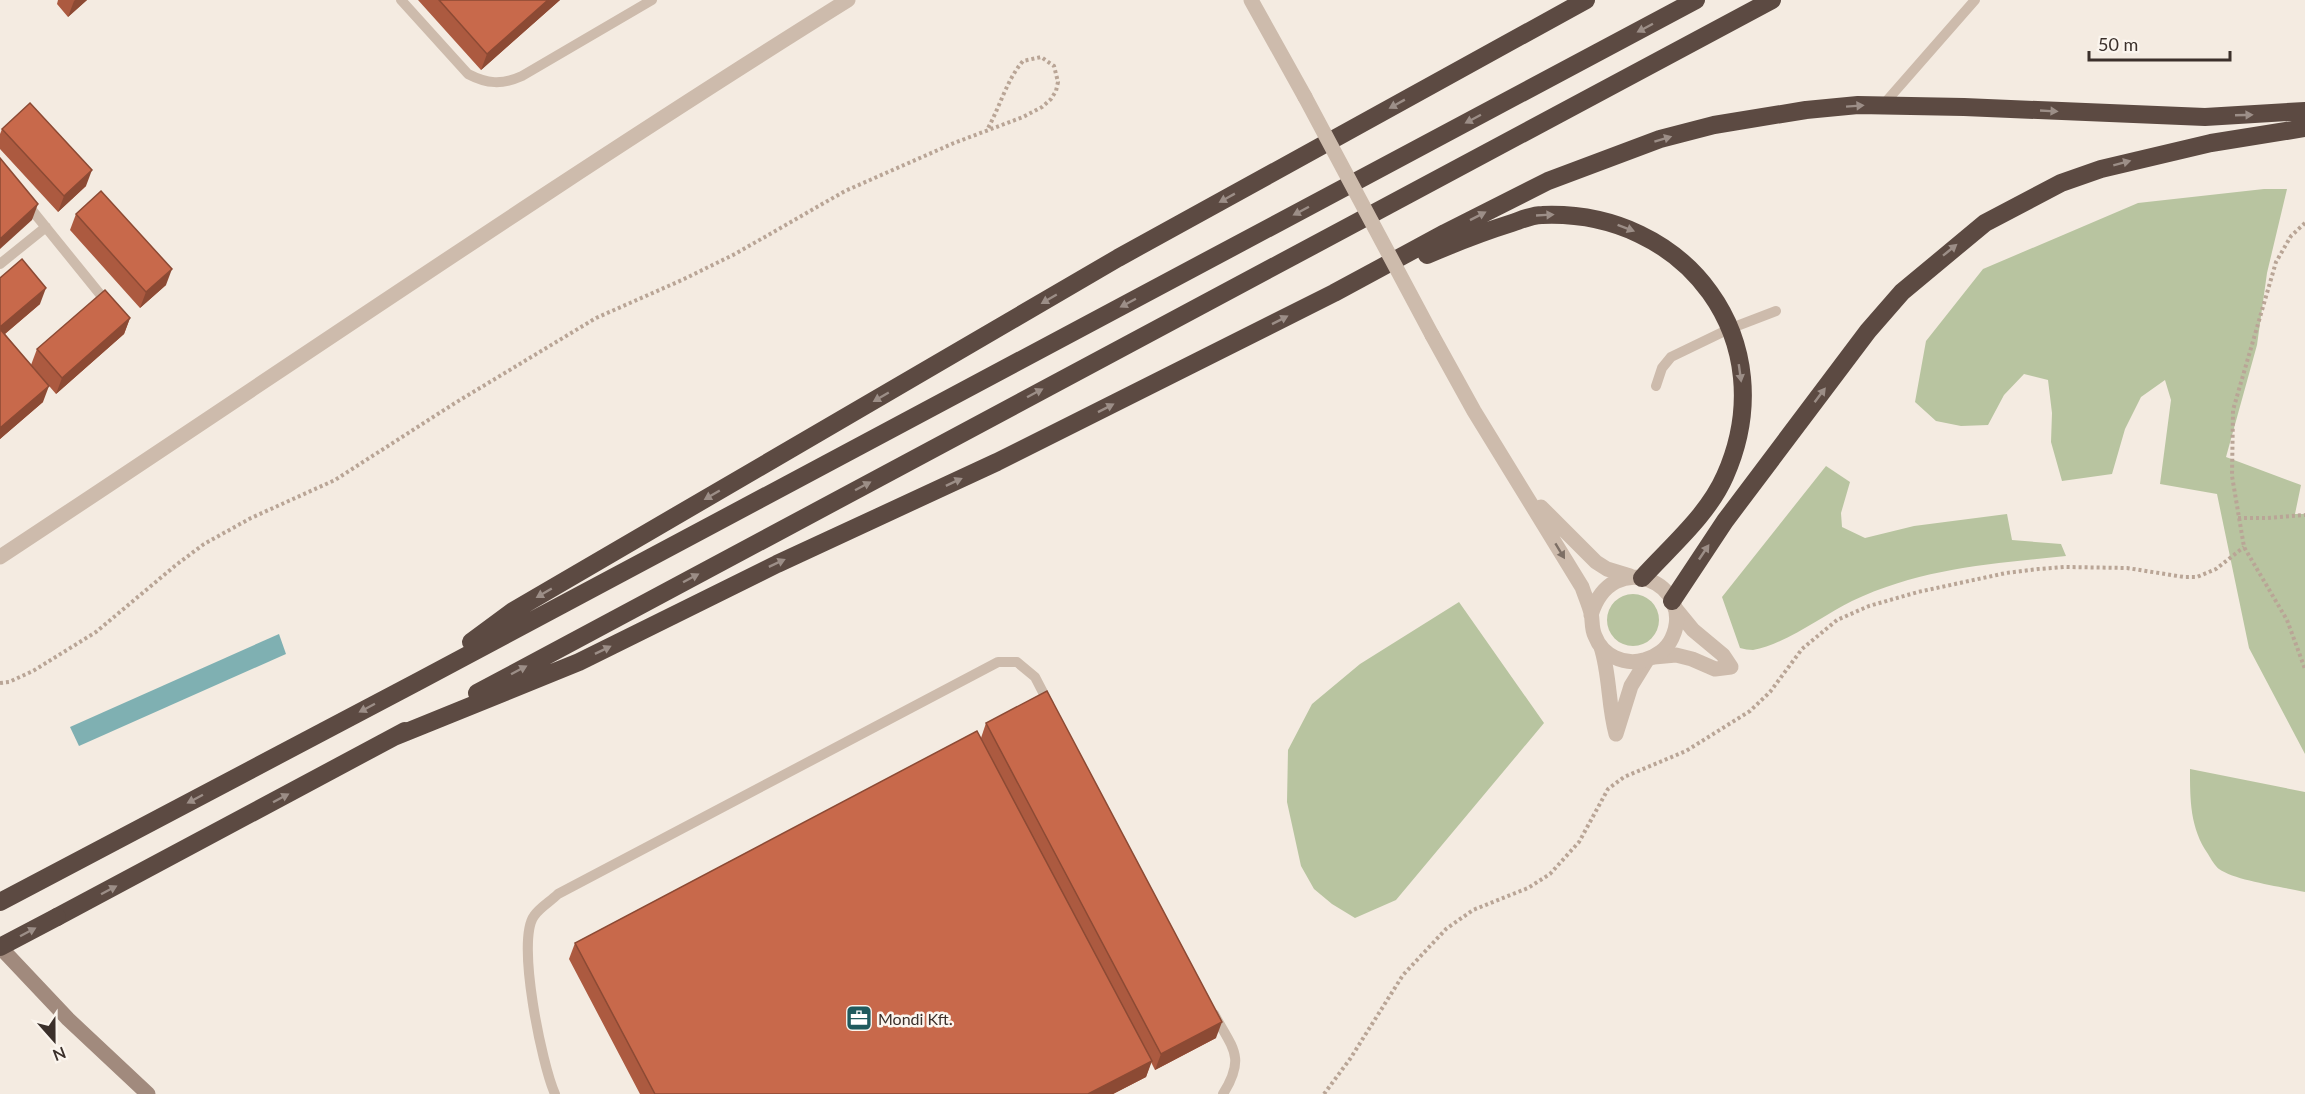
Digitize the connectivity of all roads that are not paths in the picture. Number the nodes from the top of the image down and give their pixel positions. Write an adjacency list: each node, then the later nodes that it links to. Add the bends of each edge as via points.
1 (401, 0): 2 (lane, via 468,74 494,83 522,76)
2 (652, 0)
3 (848, 0): 23 (street, via 563,183)
4 (1251, 0): 22 (street, bridge, via 1474,411)
5 (1560, 0): 10 (highway)
6 (1586, 0): 10 (highway)
7 (1696, 0): 29 (highway, one-way to 29)
8 (1772, 0): 31 (highway, one-way to 8)
9 (1975, 0): 11 (lane)
10 (1522, 35): 29 (highway, one-way to 29, via 1118,258 513,611)
11 (1883, 105): 12 (highway, one-way to 12, via 2205,117); 17 (highway, one-way to 11, via 1548,181 1660,140 1714,125 1806,110)
12 (2305, 111)
13 (2305, 128): 25 (highway, one-way to 13, via 1725,521 1868,331 1902,292 1985,223 2061,183 2101,169 2211,143)
14 (23, 200): 15 (lane)
15 (46, 227): 16 (lane); 18 (lane)
16 (0, 264)
17 (1334, 293): 20 (highway, one-way to 20, via 1479,233 1539,215 1595,217 1642,235 1680,258 1712,293); 31 (highway, one-way to 17, via 579,662 997,462)
18 (110, 306)
19 (1776, 311): 20 (lane)
20 (1730, 330): 21 (lane, via 1671,357); 24 (highway, one-way to 24, via 1742,384 1740,432 1725,476 1711,502)
21 (1656, 386)
22 (1519, 483): 24 (street, via 1596,561 1607,569); 26 (street, one-way to 26, via 1582,587)
23 (0, 557)
24 (1636, 577): 25 (street, via 1655,582); 26 (street, via 1616,580 1604,589)
25 (1674, 604): 28 (street, via 1677,620 1670,641); 28 (street, via 1693,630 1723,655 1731,667 1714,669 1676,655)
26 (1591, 615): 27 (street)
27 (1601, 647): 28 (street, via 1622,660 1638,662); 28 (street, via 1616,734 1631,686)
28 (1651, 658)
29 (419, 681): 32 (highway, one-way to 32)
30 (1052, 709): 36 (lane, via 1035,677 1017,662 998,662 558,894 533,917 526,941 537,1029)
31 (394, 737): 33 (highway, one-way to 31, bridge)
32 (0, 902)
33 (0, 947): 35 (main road, via 68,1019)
34 (1209, 1003): 37 (lane, via 1237,1056 1234,1076)
35 (148, 1094)
36 (555, 1094)
37 (1223, 1094)

